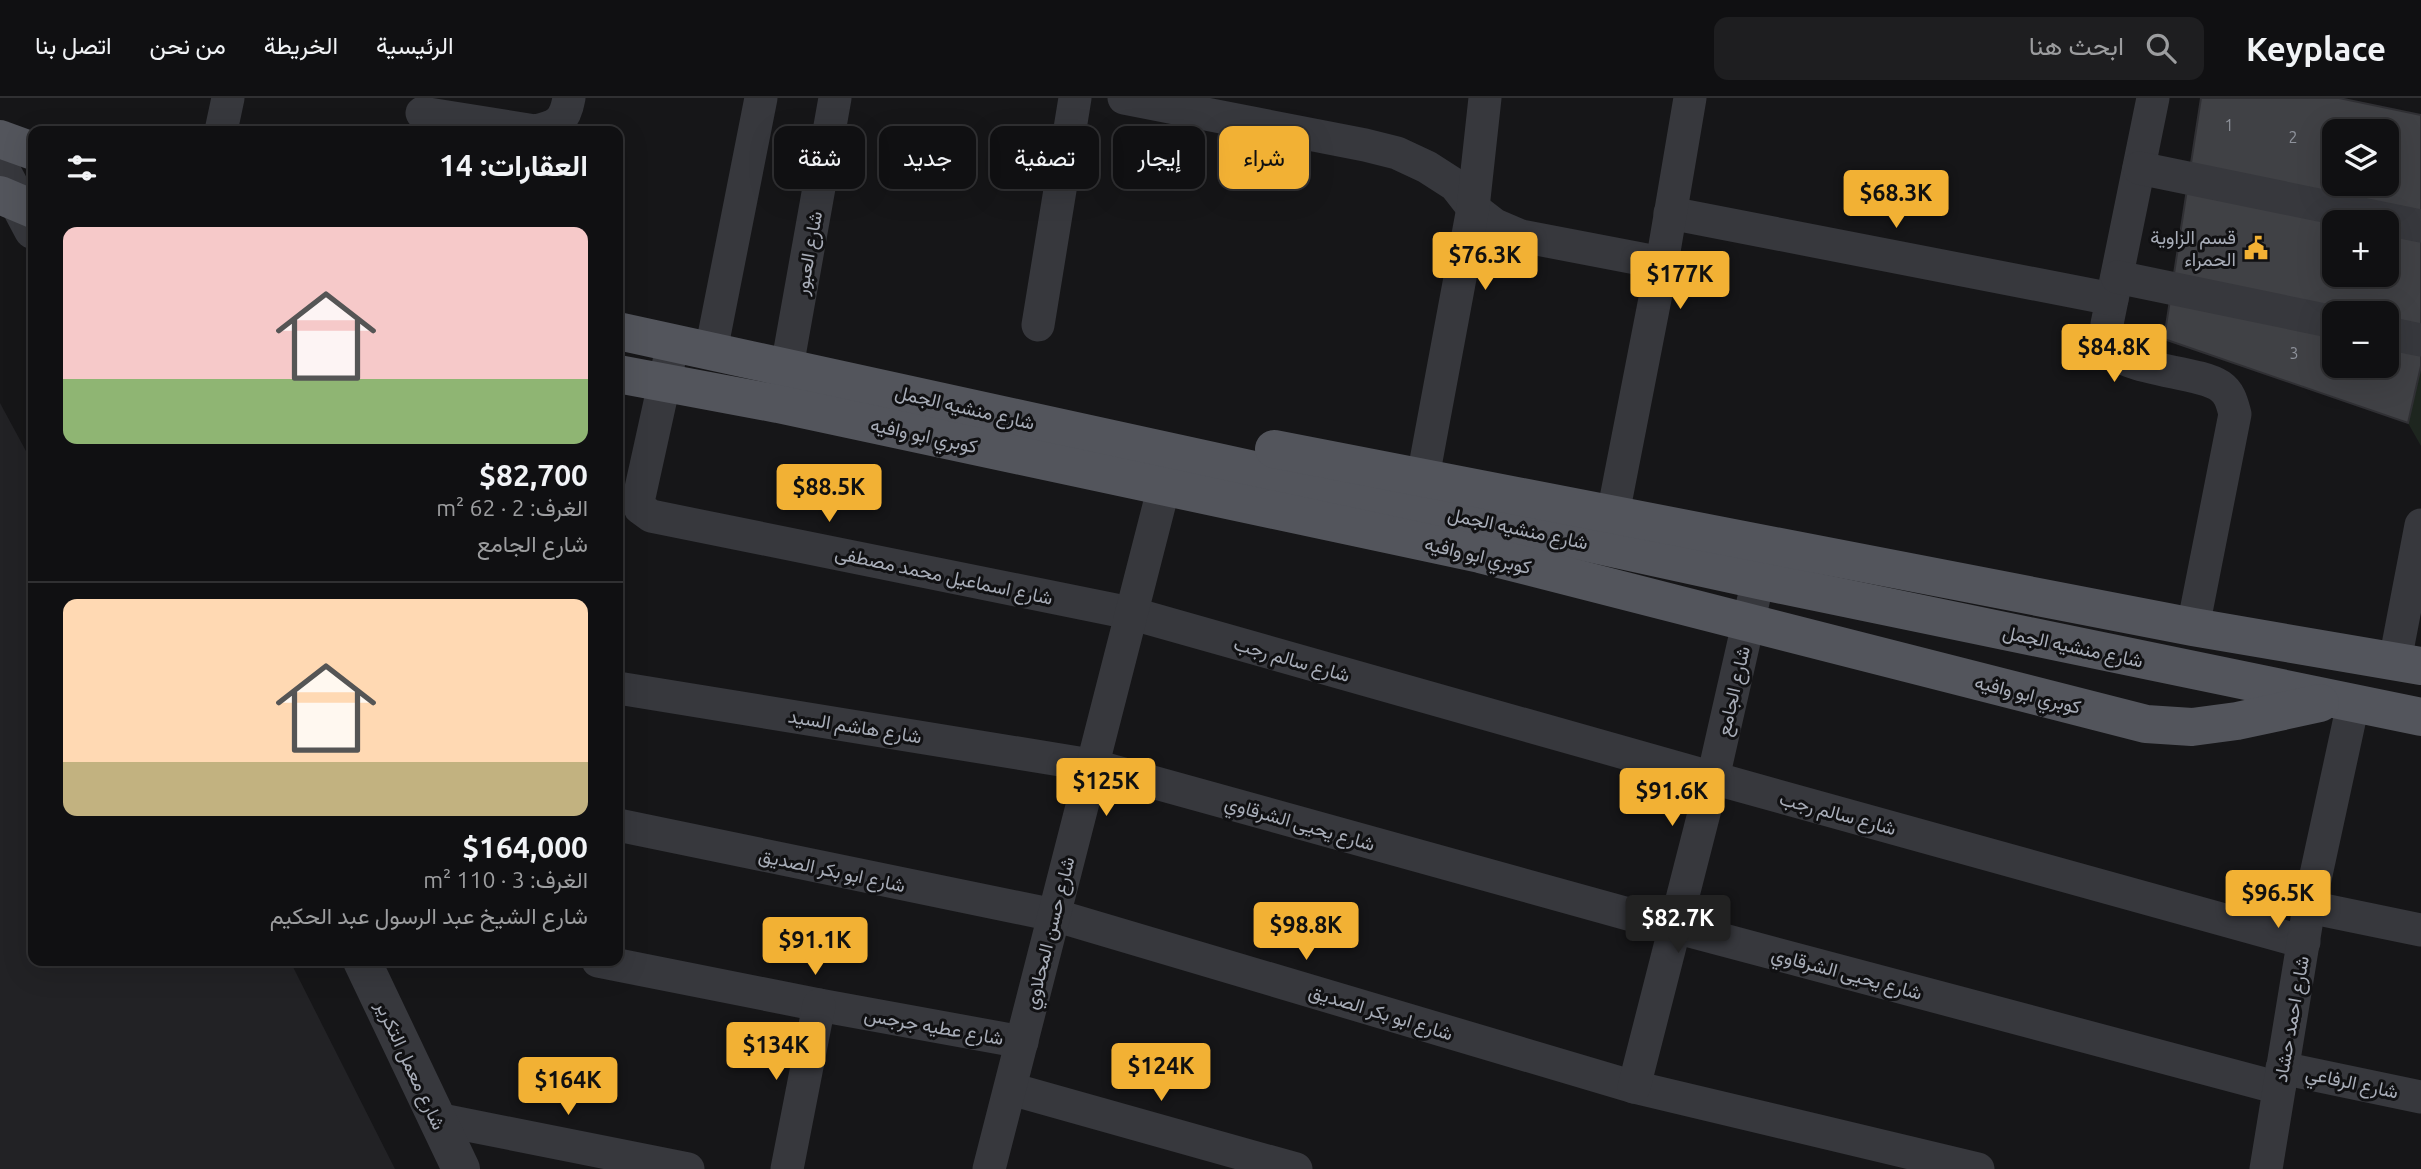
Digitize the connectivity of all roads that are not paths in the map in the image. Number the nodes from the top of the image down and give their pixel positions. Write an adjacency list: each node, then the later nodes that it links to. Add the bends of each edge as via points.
1 (229, 98): 11 (street)
2 (569, 98): 13 (street, via 566,113)
3 (761, 98): 31 (street)
4 (835, 98): 32 (street, شارع العبور)
5 (1074, 98): 26 (street)
6 (1124, 98): 18 (street, via 1397,153 1455,185)
7 (1485, 98): 18 (street)
8 (1690, 98): 19 (street)
9 (2152, 98): 15 (street)
10 (422, 114): 12 (street)
11 (222, 126)
12 (502, 126)
13 (555, 126)
14 (28, 155): 16 (main road)
15 (2139, 168): 21 (street); 23 (street)
16 (7, 172): 17 (main road); 20 (street)
17 (28, 202)
18 (1473, 208): 22 (street, via 1495,225 1521,236); 36 (street)
19 (1670, 214): 22 (street); 23 (street)
20 (28, 219)
21 (2421, 226)
22 (1662, 262): 37 (street)
23 (2115, 288): 25 (street); 41 (street, via 2106,341 2115,355 2215,384 2231,399 2235,414)
24 (623, 313): 34 (main road)
25 (2322, 320)
26 (1038, 325)
27 (623, 332): 30 (main road, شارع منشيه الجمل)
28 (2399, 335): 29 (street)
29 (2421, 340)
30 (673, 341): 31 (main road, شارع منشيه الجمل); 35 (street, شارع اسماعيل محمد مصطفى)
31 (711, 351): 32 (main road, شارع منشيه الجمل)
32 (787, 366): 34 (main road, شارع منشيه الجمل)
33 (623, 375): 44 (main road, كوبري ابو وافيه, via 1480,554 2146,724 2192,727)
34 (1174, 442): 36 (main road, شارع منشيه الجمل); 39 (main road, شارع منشيه الجمل); 40 (street, شارع حسن المحلاوي)
35 (633, 452): 40 (street, شارع اسماعيل محمد مصطفى, via 639,508 651,516)
36 (1423, 477): 37 (main road, شارع منشيه الجمل)
37 (1613, 514): 41 (main road, شارع منشيه الجمل)
38 (2421, 525): 42 (street)
39 (1758, 580): 44 (main road, شارع منشيه الجمل); 47 (street, شارع الجامع)
40 (1130, 613): 46 (street, شارع حسن المحلاوي); 47 (street, شارع سالم رجب)
41 (2193, 627): 42 (main road, شارع منشيه الجمل)
42 (2408, 664)
43 (623, 689): 46 (street, شارع هاشم السيد)
44 (2344, 702): 45 (main road, شارع منشيه الجمل); 49 (street, شارع احمد حشاد)
45 (2421, 717)
46 (1091, 765): 50 (street, شارع حسن المحلاوي); 51 (street, شارع يحيى الشرقاوي)
47 (1713, 778): 51 (street, شارع الجامع); 53 (street, شارع سالم رجب)
48 (623, 826): 50 (street, شارع ابو بكر الصديق)
49 (2309, 907): 52 (street); 53 (street, شارع احمد حشاد)
50 (1054, 915): 57 (street, شارع حسن المحلاوي); 59 (street, شارع ابو بكر الصديق)
51 (1675, 926): 58 (street, شارع يحيى الشرقاوي); 59 (street, شارع الجامع)
52 (2421, 930)
53 (2304, 942): 58 (street, شارع احمد حشاد)
54 (364, 966): 62 (street, شارع معمل التكرير)
55 (623, 966): 56 (street, شارع عطيه جرجس)
56 (819, 1005): 57 (street, شارع عطيه جرجس); 65 (street)
57 (1022, 1042): 60 (street, شارع حسن المحلاوي)
58 (2281, 1078): 61 (street, شارع الرفاعي); 69 (street, شارع احمد حشاد)
59 (1634, 1087): 68 (street, شارع ابو بكر الصديق)
60 (1011, 1089): 66 (street, شارع حسن المحلاوي); 67 (street)
61 (2421, 1097)
62 (437, 1119): 63 (street, شارع معمل التكرير); 64 (street)
63 (461, 1169)
64 (688, 1169)
65 (787, 1169)
66 (989, 1169)
67 (1296, 1169)
68 (1978, 1169)
69 (2266, 1169)

